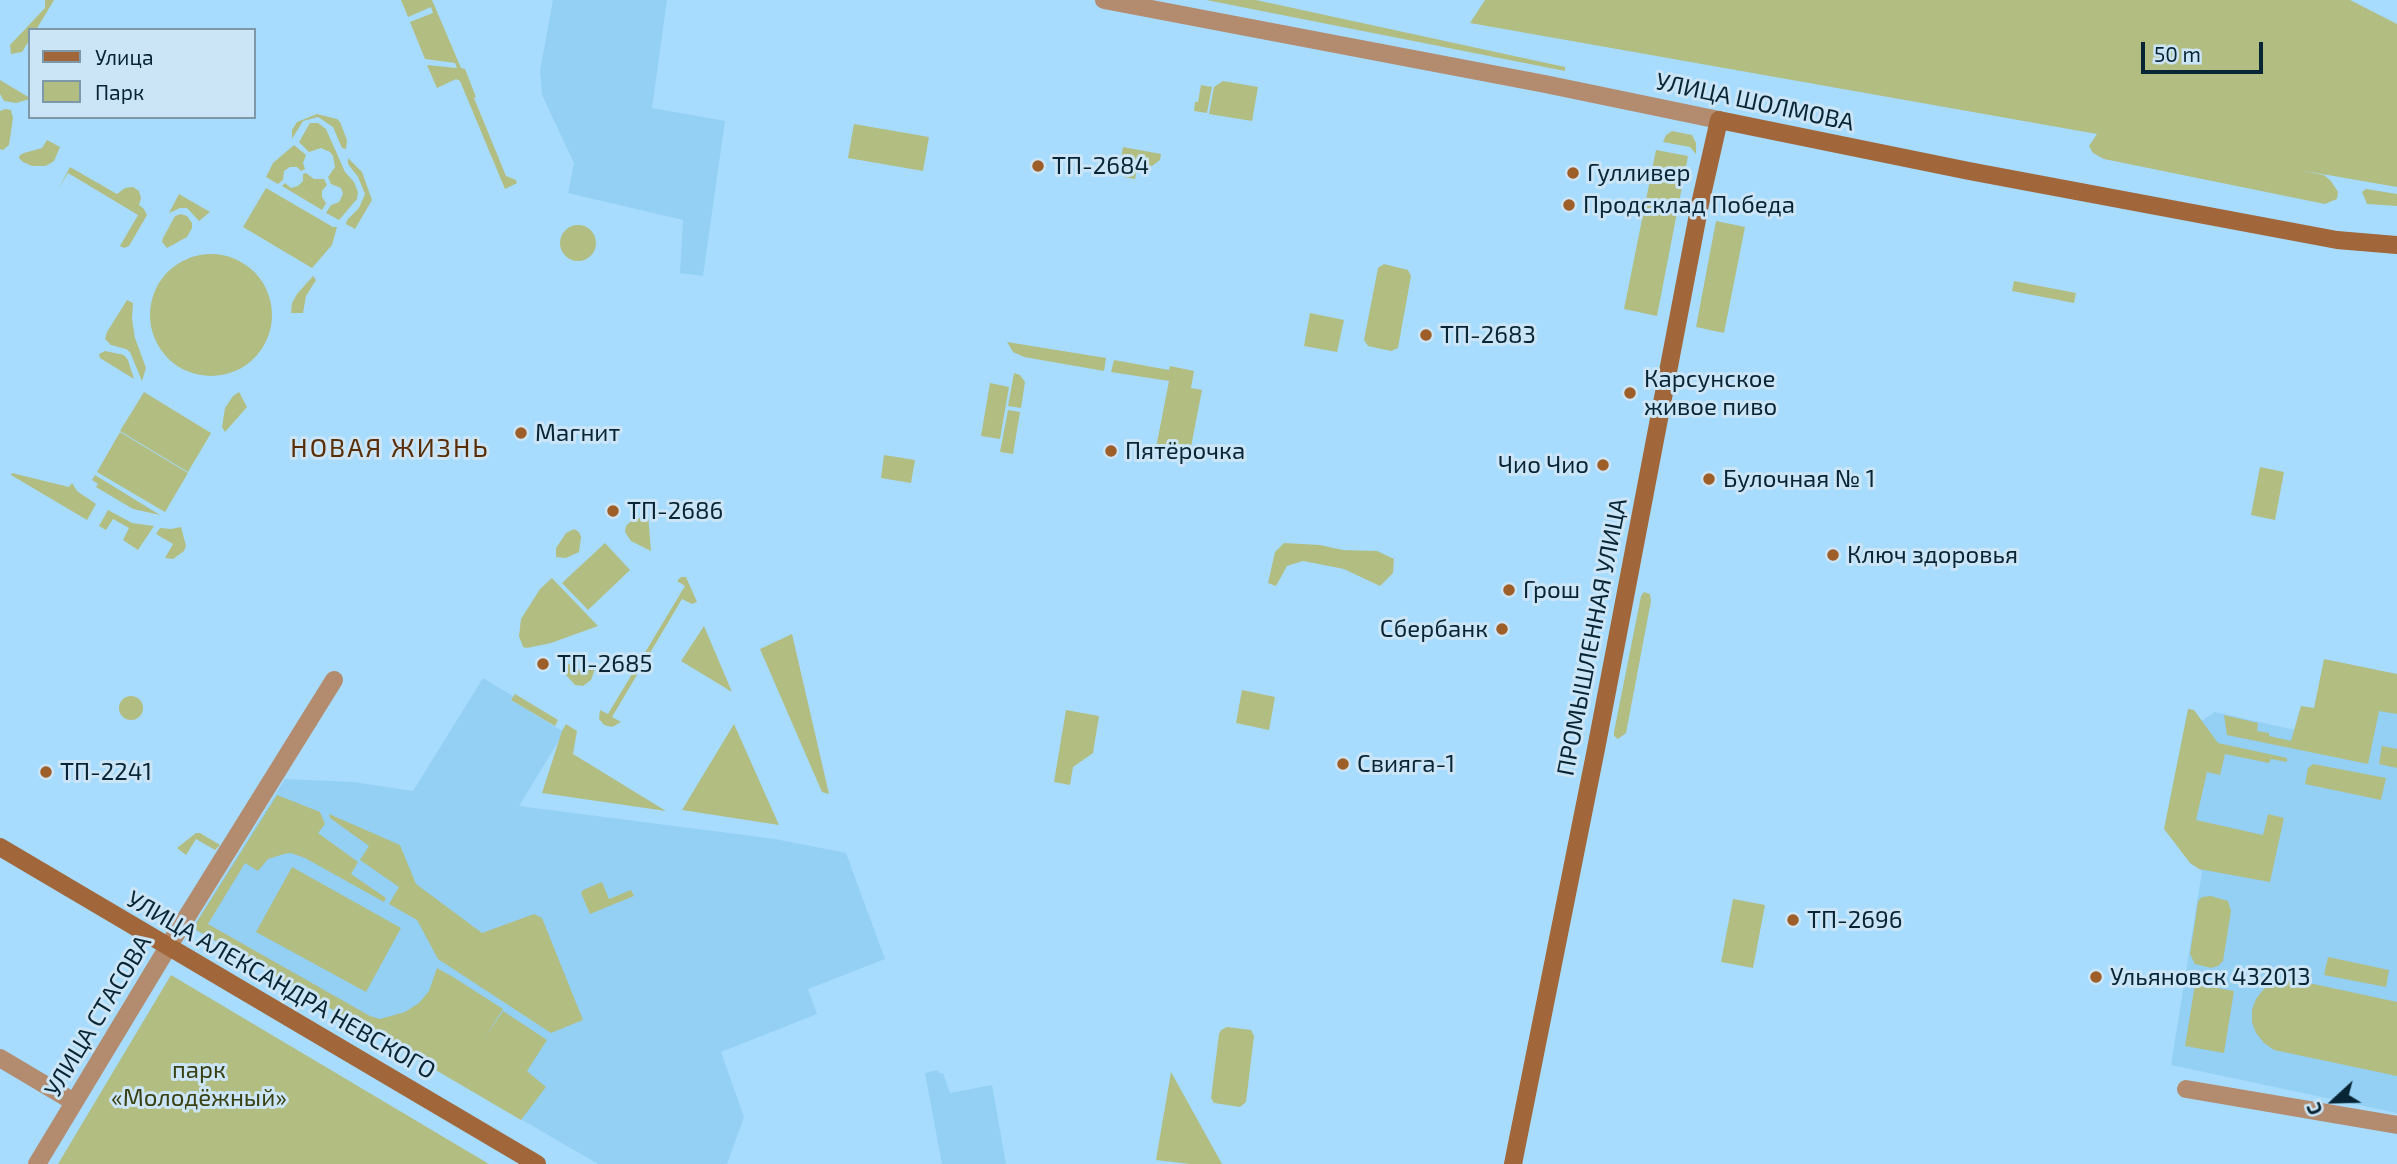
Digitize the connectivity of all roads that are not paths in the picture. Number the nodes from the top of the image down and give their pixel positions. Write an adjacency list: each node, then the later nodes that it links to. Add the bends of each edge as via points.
1 (1104, 0): 2 (street, УЛИЦА ШОЛМОВА)
2 (1718, 120): 3 (street, УЛИЦА ШОЛМОВА, via 2337,240); 13 (street, ПРОМЫШЛЕННАЯ УЛИЦА)
3 (2397, 245)
4 (334, 680): 6 (street, УЛИЦА СТАСОВА)
5 (0, 847): 6 (street, УЛИЦА АЛЕКСАНДРА НЕВСКОГО)
6 (168, 947): 9 (street, УЛИЦА СТАСОВА); 12 (street, УЛИЦА АЛЕКСАНДРА НЕВСКОГО)
7 (0, 1058): 9 (street)
8 (2186, 1089): 10 (street)
9 (74, 1102): 11 (street, УЛИЦА СТАСОВА)
10 (2397, 1125)
11 (37, 1164)
12 (537, 1164)
13 (1513, 1164)

